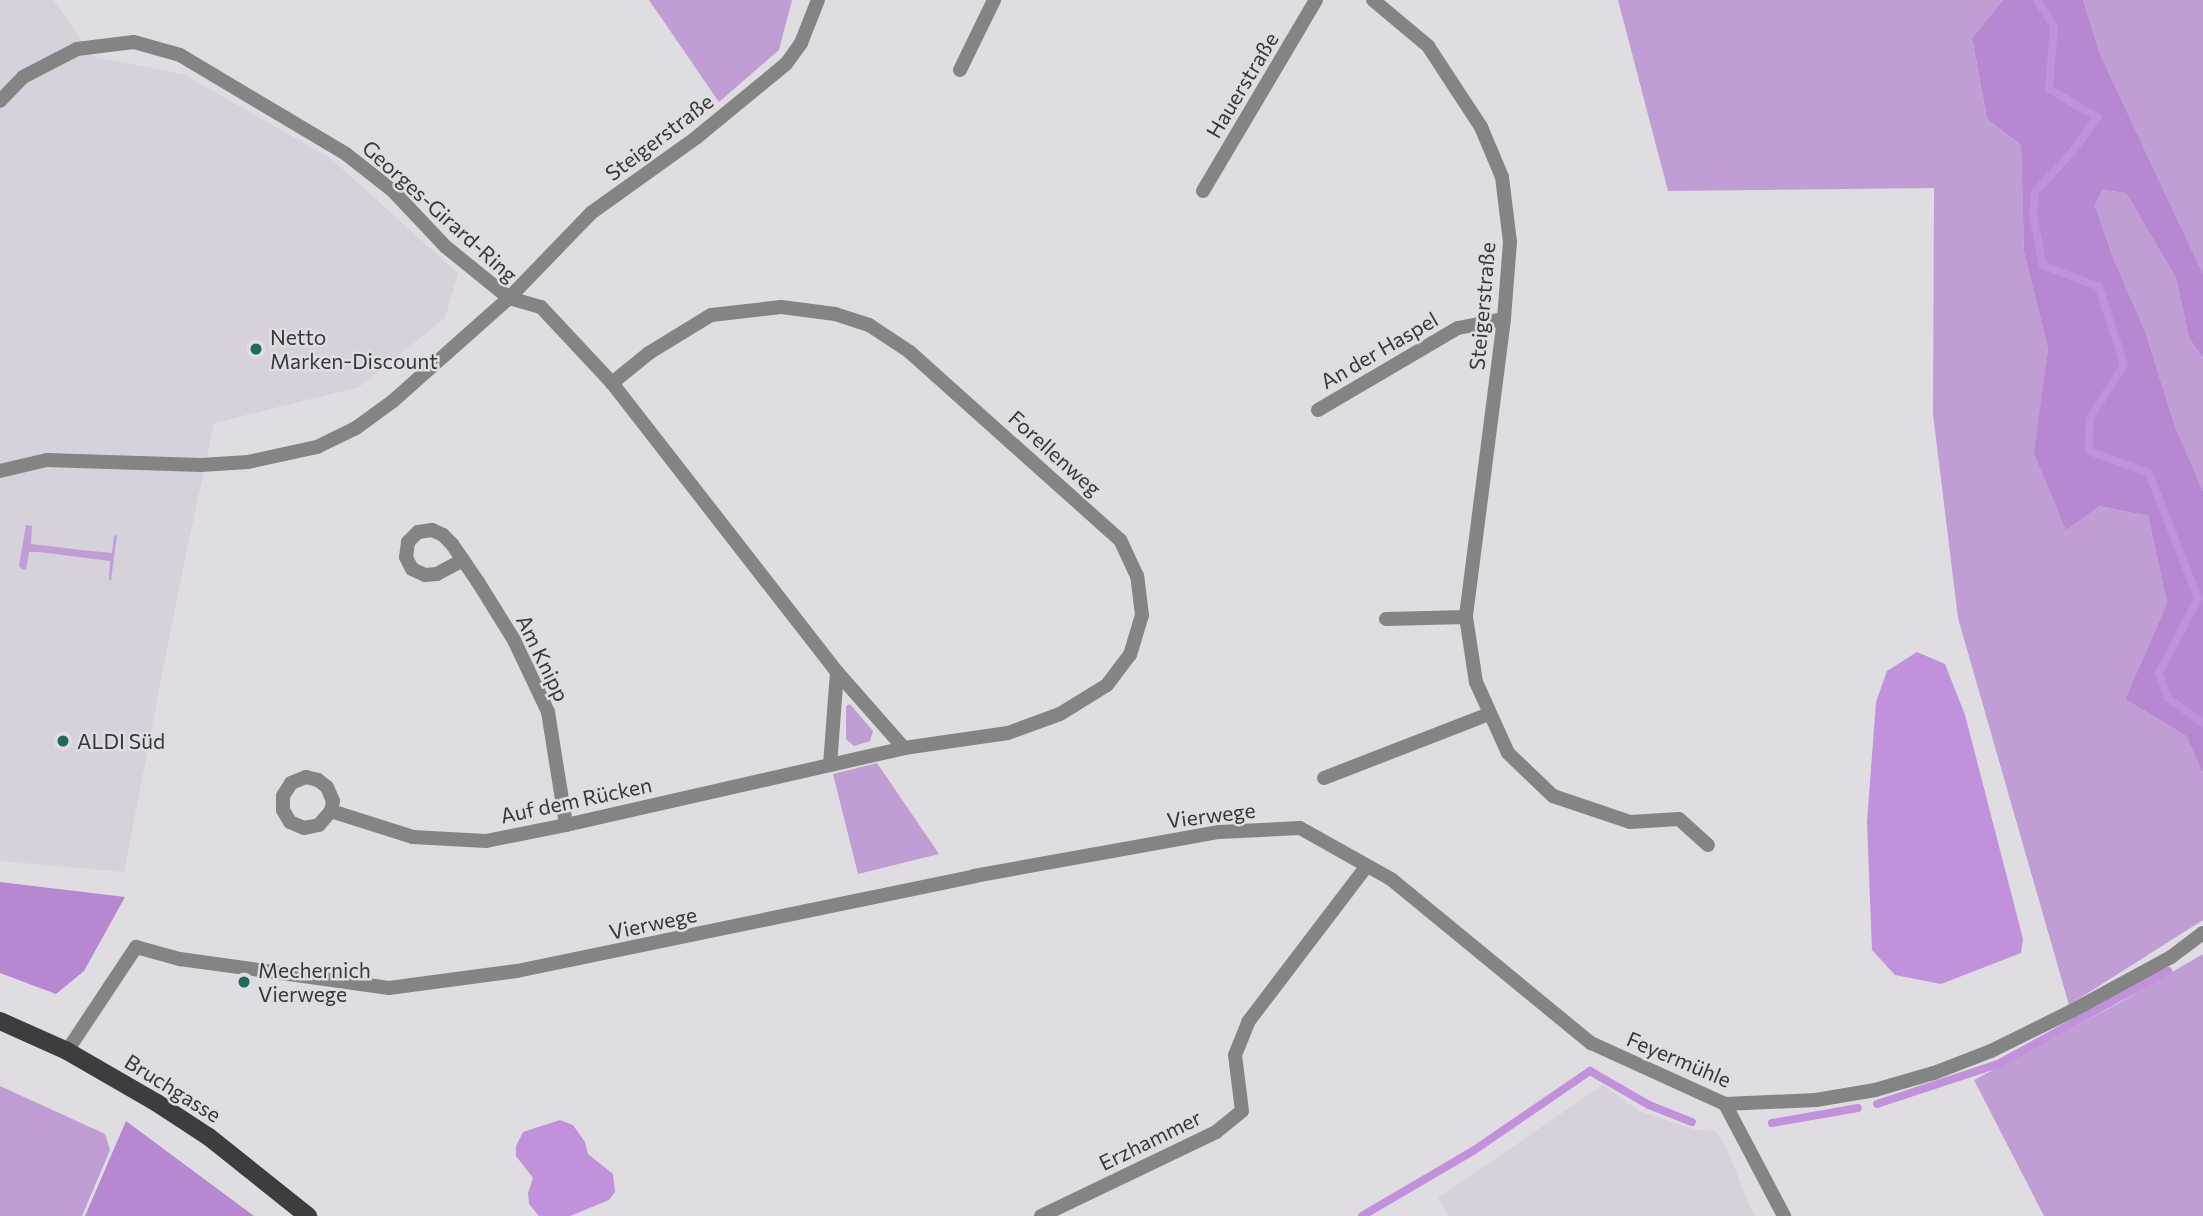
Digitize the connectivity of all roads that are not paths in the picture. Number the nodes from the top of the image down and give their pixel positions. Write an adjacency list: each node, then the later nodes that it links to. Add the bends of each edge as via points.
1 (818, 0): 8 (street, Steigerstraße, via 801,43 786,64 697,137 591,214)
2 (994, 0): 5 (street)
3 (1316, 0): 7 (street, Hauerstraße)
4 (1373, 0): 9 (street, Steigerstraße, via 1428,46 1481,127 1502,177 1510,242)
5 (960, 70)
6 (0, 101): 8 (street, Georges-Girard-Ring, via 23,77 77,49 134,43 180,55 346,154)
7 (1203, 191)
8 (509, 298): 10 (street, via 541,307); 12 (street, Georges-Girard-Ring, via 393,401 356,428 317,447 248,462 47,460)
9 (1504, 319): 11 (street, An der Haspel, via 1458,328); 14 (street, Steigerstraße)
10 (612, 383): 16 (street); 18 (street, Forellenweg, via 649,353 711,315 781,307 835,314 869,325 910,352 1120,540 1138,576 1142,615 1130,655 1107,685 1060,714 1008,733)
11 (1318, 410)
12 (0, 471)
13 (463, 560): 23 (street, Am Knipp, via 514,640 548,712)
14 (1466, 617): 15 (street); 17 (street, Steigerstraße, via 1476,681)
15 (1386, 619)
16 (837, 673): 18 (street); 20 (street)
17 (1489, 714): 21 (street); 25 (street, Steigerstraße, via 1508,753 1553,796 1630,822 1679,819)
18 (904, 748): 19 (street, Forellenweg)
19 (880, 754): 20 (street, Auf dem Rücken)
20 (830, 765): 23 (street, Auf dem Rücken)
21 (1324, 778)
22 (331, 811): 23 (street, Auf dem Rücken, via 413,837 486,841)
23 (566, 825)
24 (1300, 828): 26 (street, Feyermühle); 29 (street, Vierwege, via 1219,832 974,876 517,971 389,988 180,959 136,947)
25 (1708, 845)
26 (1367, 866): 30 (street, Feyermühle, via 1391,879 1591,1043); 32 (street, Erzhammer, via 1248,1022 1235,1055 1242,1111 1216,1132)
27 (2203, 933): 30 (street, Feyermühle, via 2171,957 2072,1011 1934,1073 1816,1100)
28 (0, 1021): 29 (main road, Bruchgasse)
29 (67, 1051): 31 (main road, Bruchgasse, via 209,1138)
30 (1725, 1104): 33 (street)
31 (309, 1216)
32 (1041, 1216)
33 (1784, 1216)

